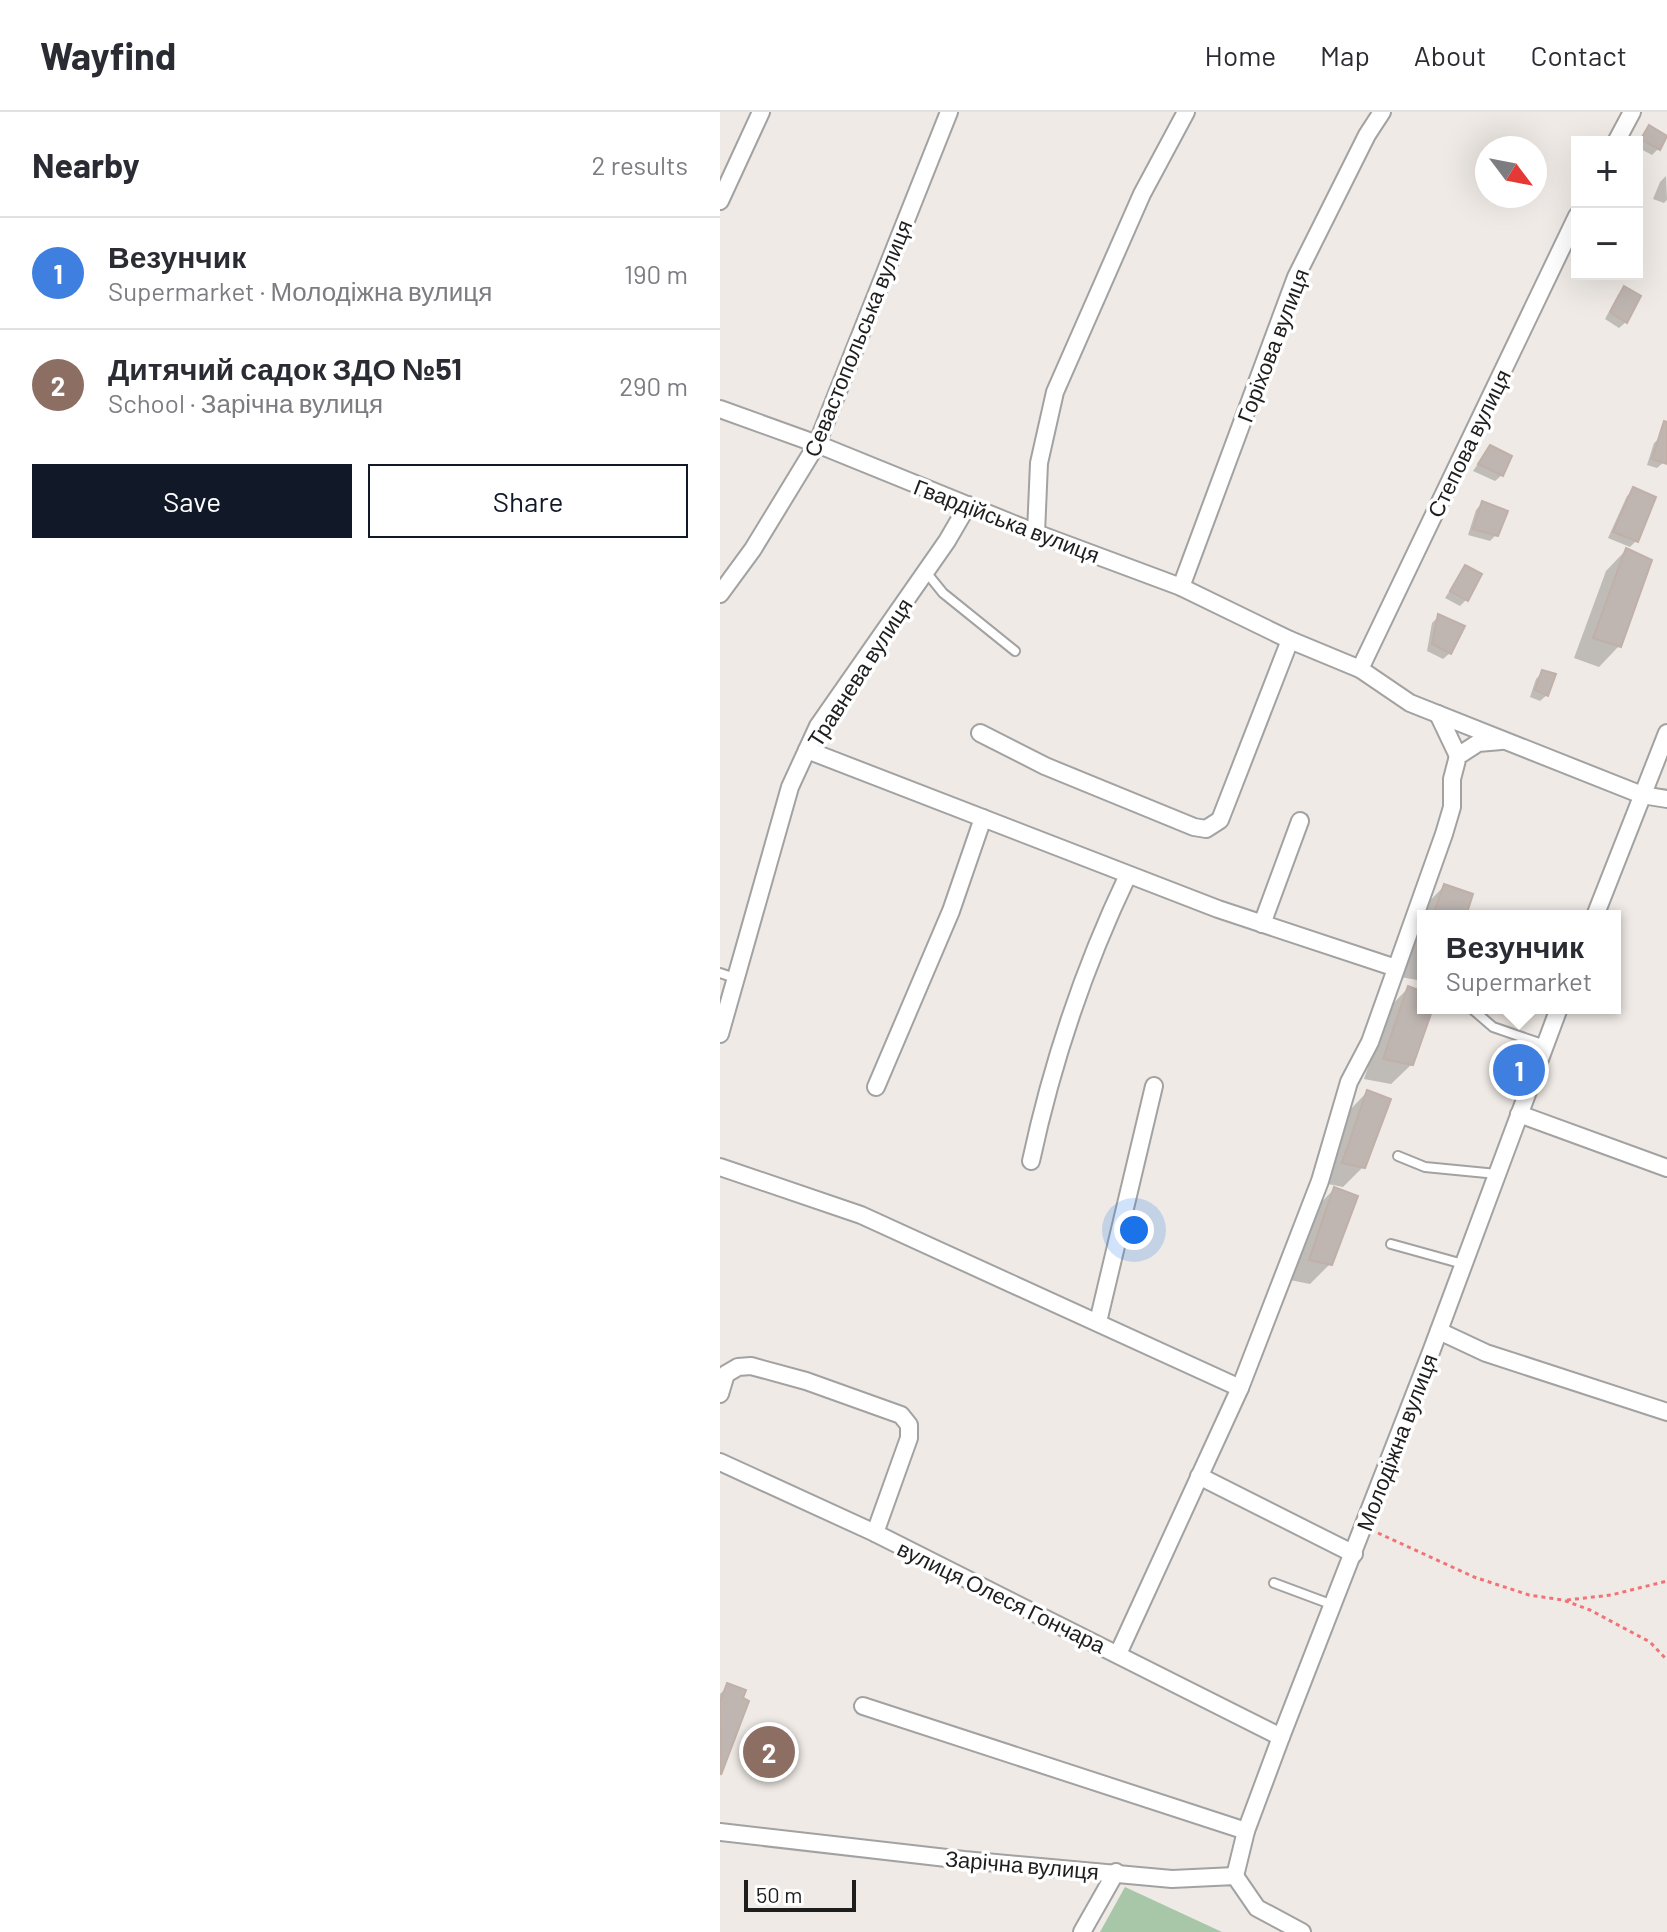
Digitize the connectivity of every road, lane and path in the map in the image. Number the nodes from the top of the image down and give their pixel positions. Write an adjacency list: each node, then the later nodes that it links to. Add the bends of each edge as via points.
1 (761, 112): 7 (street)
2 (949, 112): 10 (street, Севастопольська вулиця)
3 (1186, 112): 12 (street, via 1142,194 1055,392 1039,463)
4 (1382, 112): 14 (street, Горіхова вулиця, via 1296,277)
5 (1632, 112): 6 (street)
6 (1619, 136)
7 (720, 201)
8 (1571, 229): 18 (street, Степова вулиця)
9 (720, 409): 10 (street, Гвардійська вулиця)
10 (817, 444): 11 (street, Гвардійська вулиця); 15 (street, Севастопольська вулиця)
11 (968, 505): 12 (street, Гвардійська вулиця); 13 (street, Травнева вулиця)
12 (1036, 533): 14 (street, Гвардійська вулиця)
13 (926, 571): 17 (lane, via 943,593); 23 (street, Травнева вулиця, via 818,726)
14 (1181, 587): 16 (street, Гвардійська вулиця)
15 (720, 594)
16 (1290, 640): 18 (street, Гвардійська вулиця); 20 (street, via 1220,820 1206,829 1045,766)
17 (1015, 651)
18 (1360, 669): 19 (street, Гвардійська вулиця, via 1410,703)
19 (1438, 714): 22 (street, Гвардійська вулиця); 24 (street)
20 (980, 733)
21 (1667, 733): 25 (street)
22 (1505, 740): 24 (street, via 1478,743); 25 (street, Гвардійська вулиця)
23 (807, 750): 27 (street); 33 (street, Травнева вулиця)
24 (1458, 756): 32 (street, via 1452,807)
25 (1642, 795): 26 (street, Гвардійська вулиця); 30 (street)
26 (1667, 799)
27 (983, 818): 29 (street); 39 (street, via 951,911)
28 (1300, 821): 31 (street)
29 (1128, 875): 31 (street); 42 (street, via 1100,933 1042,1107)
30 (1597, 910)
31 (1262, 924): 32 (street)
32 (1396, 968): 50 (street, via 1370,1042 1349,1082 1320,1181)
33 (728, 975): 36 (street, Травнева вулиця)
34 (1478, 1014): 37 (lane, via 1493,1027)
35 (1557, 1014): 37 (street, Молодіжна вулиця)
36 (720, 1034)
37 (1545, 1045): 40 (street, Молодіжна вулиця)
38 (1154, 1086): 48 (street)
39 (876, 1087)
40 (1519, 1114): 44 (street); 45 (street, Молодіжна вулиця)
41 (1398, 1156): 45 (lane, via 1425,1167)
42 (1031, 1161)
43 (720, 1167): 48 (street, via 861,1215)
44 (1667, 1168)
45 (1497, 1174): 47 (street, Молодіжна вулиця)
46 (1391, 1244): 47 (lane)
47 (1463, 1264): 49 (street, Молодіжна вулиця)
48 (1098, 1322): 50 (street)
49 (1439, 1331): 52 (street, via 1486,1353); 55 (street, Молодіжна вулиця)
50 (1240, 1388): 54 (street)
51 (720, 1394): 56 (street, via 726,1374 751,1366 901,1415 909,1425 909,1438)
52 (1667, 1412)
53 (720, 1462): 56 (street, вулиця Олеся Гончара)
54 (1199, 1476): 57 (street); 62 (street)
55 (1363, 1529): 57 (street, Молодіжна вулиця); 60 (path, via 1474,1577)
56 (875, 1533): 62 (street, вулиця Олеся Гончара)
57 (1354, 1554): 61 (street, Молодіжна вулиця)
58 (1667, 1581): 60 (path)
59 (1274, 1583): 61 (lane)
60 (1563, 1600): 63 (path, via 1621,1624)
61 (1333, 1605): 65 (street, Молодіжна вулиця)
62 (1118, 1654): 65 (street, вулиця Олеся Гончара)
63 (1667, 1660)
64 (863, 1706): 66 (street)
65 (1281, 1737): 66 (street, Молодіжна вулиця)
66 (1246, 1831): 69 (street, Молодіжна вулиця)
67 (720, 1832): 68 (street, Зарічна вулиця)
68 (1116, 1872): 69 (street, Зарічна вулиця, via 1172,1879); 70 (street)
69 (1235, 1876): 71 (street, via 1257,1908)
70 (1082, 1932)
71 (1302, 1932)

